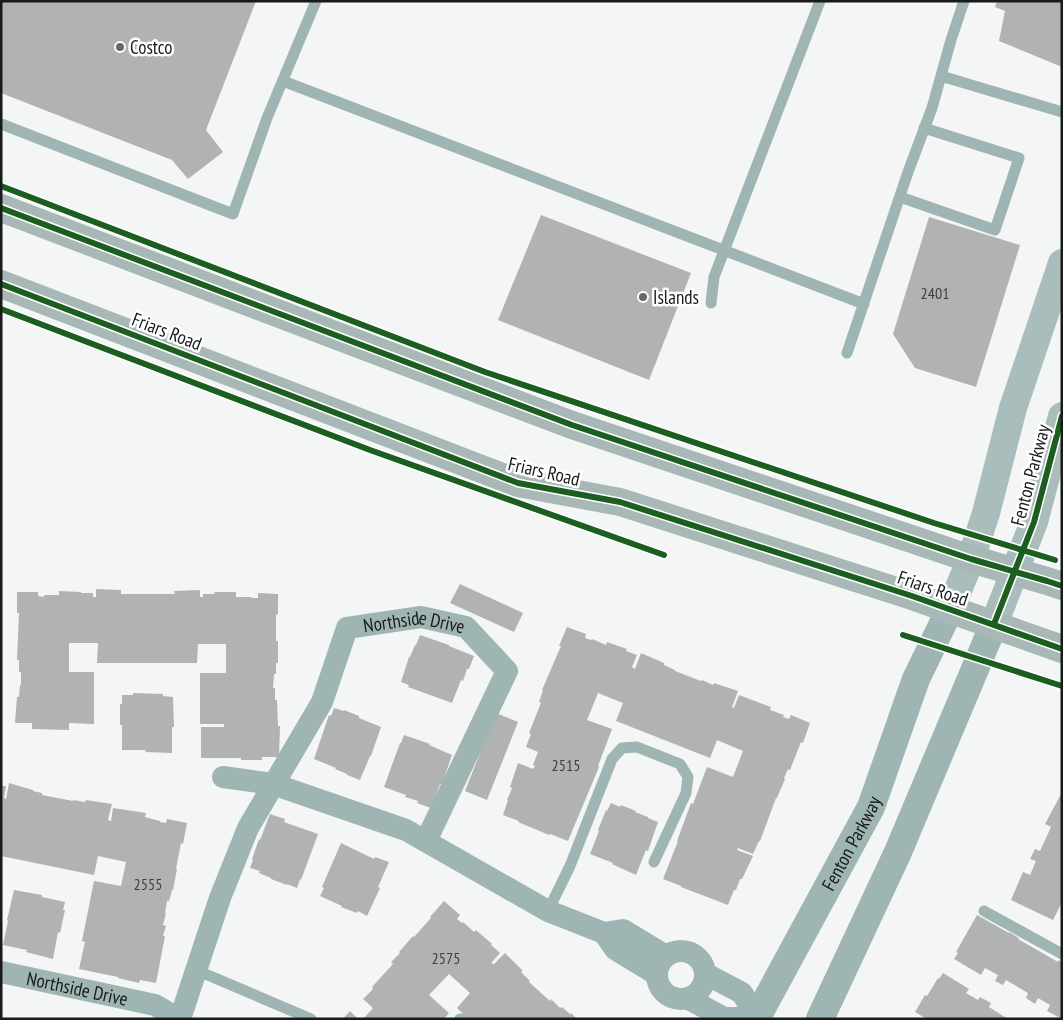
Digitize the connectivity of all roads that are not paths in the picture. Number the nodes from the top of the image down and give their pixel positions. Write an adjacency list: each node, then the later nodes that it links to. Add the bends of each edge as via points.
1 (316, 1): 5 (lane)
2 (820, 1): 11 (lane)
3 (964, 1): 4 (lane)
4 (941, 76): 6 (lane); 8 (lane)
5 (283, 80): 7 (lane, via 233,214); 11 (lane)
6 (1062, 112)
7 (1, 124)
8 (924, 128): 9 (lane); 9 (lane, via 1019,158 995,230)
9 (900, 197): 15 (lane)
10 (1, 208): 18 (highway, via 572,425)
11 (724, 250): 14 (lane, via 714,277); 15 (lane)
12 (1062, 263): 18 (main road, Fenton Parkway, via 1014,408)
13 (1, 284): 21 (highway, Friars Road, via 518,483 620,502)
14 (711, 303)
15 (864, 304): 16 (lane)
16 (847, 353)
17 (1062, 416): 19 (main road, Fenton Parkway, via 1034,522)
18 (971, 559): 19 (highway); 21 (main road, Fenton Parkway)
19 (1015, 572): 20 (highway); 22 (main road, Fenton Parkway)
20 (1062, 586)
21 (950, 609): 22 (highway, Friars Road); 36 (street, Fenton Parkway, via 916,679 871,807)
22 (994, 624): 23 (highway, Friars Road); 39 (street, Fenton Parkway, via 898,852)
23 (1062, 649)
24 (223, 778): 25 (street)
25 (273, 784): 26 (street, via 406,830); 26 (street, Northside Drive, via 322,702 347,628 421,617 466,628 507,671); 32 (street, Northside Drive, via 248,828)
26 (426, 841): 28 (street)
27 (654, 862): 28 (lane, via 686,794 688,777 680,764 637,747 622,748 612,758 570,866)
28 (548, 911): 31 (street, via 604,933 615,949)
29 (984, 911): 30 (lane)
30 (1062, 954)
31 (661, 965): 34 (street, via 677,951 685,951 700,959); 35 (street, via 657,982 661,990 674,999)
32 (196, 970): 37 (street, Northside Drive); 38 (lane)
33 (1, 972): 37 (street, Northside Drive, via 155,1005)
34 (706, 974): 35 (street, via 702,989); 36 (street, via 742,992)
35 (689, 999): 36 (street, via 724,1018)
36 (757, 1018)
37 (180, 1019)
38 (311, 1019)
39 (820, 1019)

